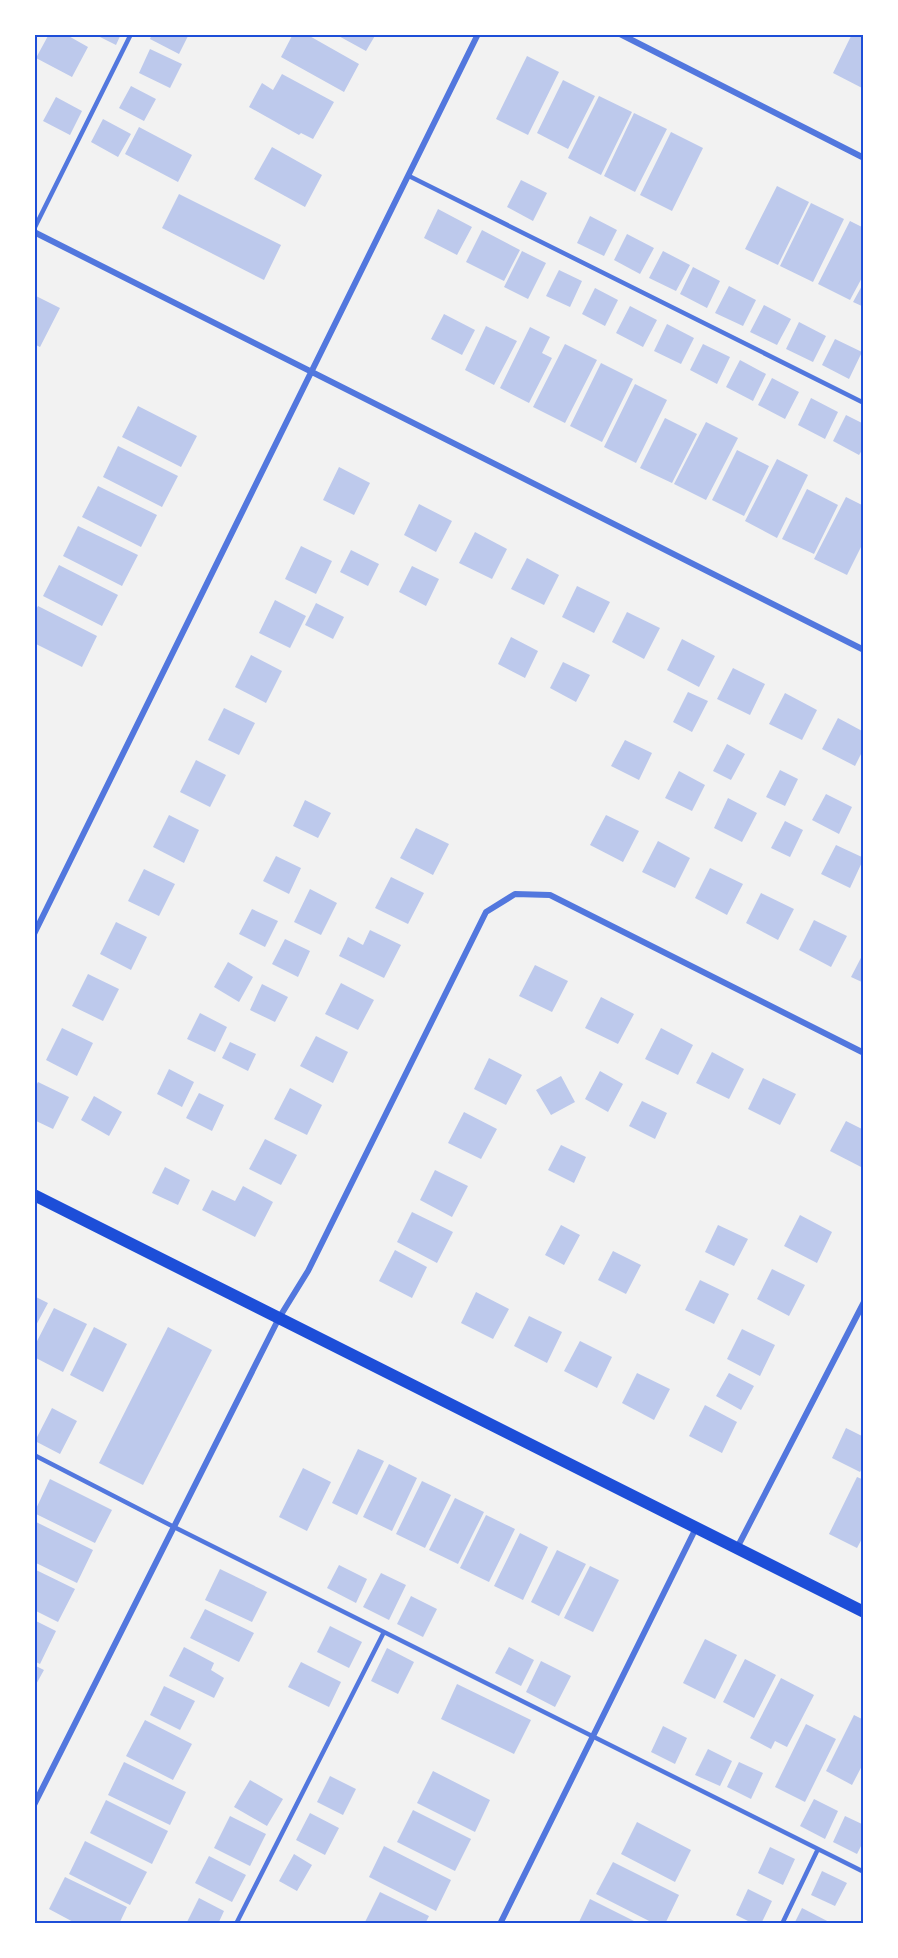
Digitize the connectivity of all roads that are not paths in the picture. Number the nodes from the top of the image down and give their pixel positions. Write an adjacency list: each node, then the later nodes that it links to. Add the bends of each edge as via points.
1 (131, 34): 6 (lane)
2 (478, 34): 5 (street)
3 (620, 34): 4 (street)
4 (864, 158)
5 (408, 177): 7 (street); 8 (lane)
6 (34, 230): 7 (street)
7 (312, 372): 9 (street); 10 (street)
8 (864, 404)
9 (864, 650)
10 (34, 933)
11 (864, 1053): 14 (street, via 550,895 515,894 486,912 308,1271)
12 (34, 1196): 14 (main road)
13 (864, 1302): 18 (street)
14 (279, 1318): 16 (street); 17 (main road)
15 (34, 1455): 16 (lane)
16 (174, 1527): 20 (lane); 22 (street)
17 (696, 1528): 18 (main road); 21 (street)
18 (737, 1549): 19 (main road)
19 (864, 1612)
20 (384, 1632): 21 (lane); 25 (lane)
21 (592, 1736): 23 (lane); 26 (street)
22 (34, 1805)
23 (818, 1849): 24 (lane); 27 (lane)
24 (864, 1872)
25 (236, 1923)
26 (500, 1923)
27 (782, 1923)

